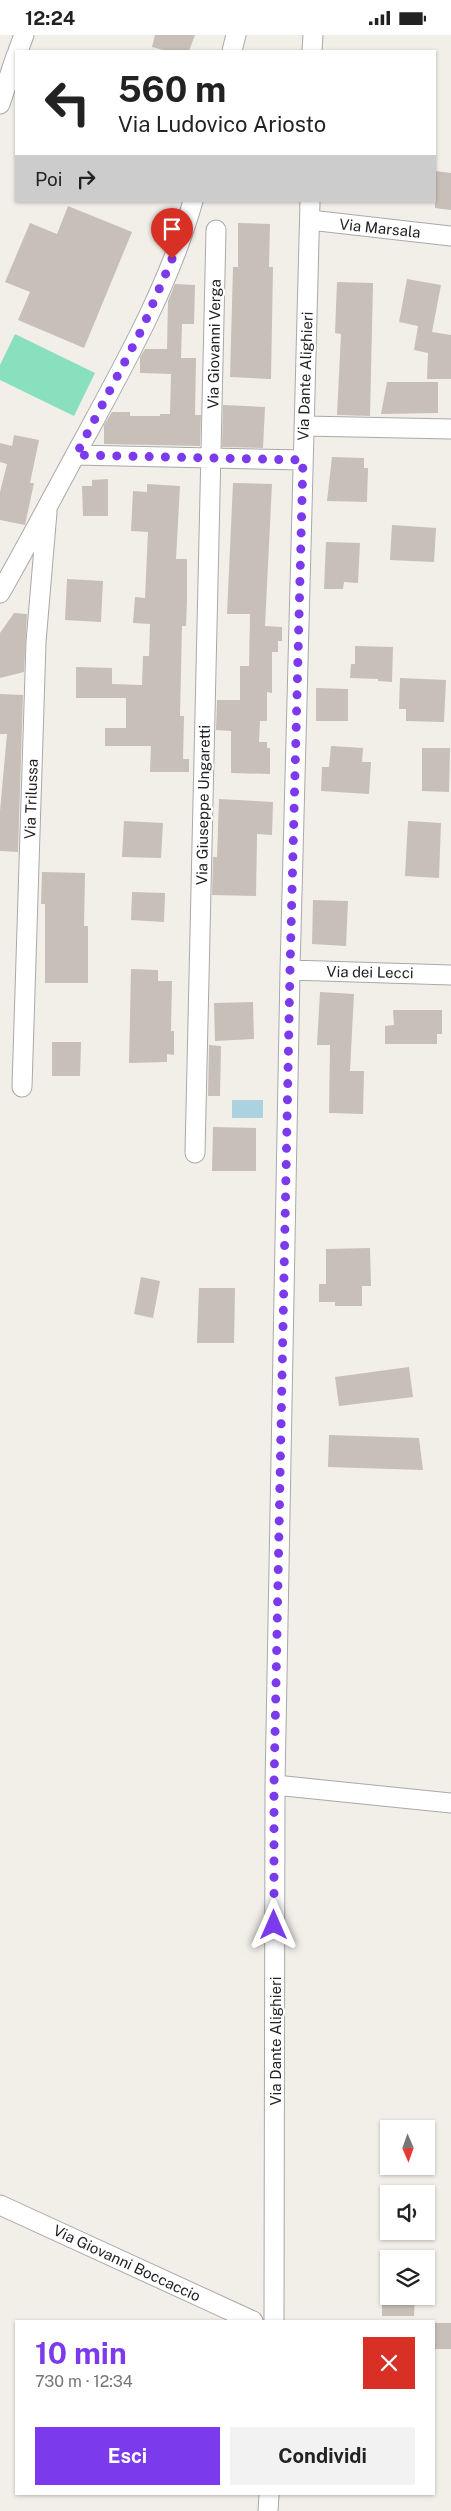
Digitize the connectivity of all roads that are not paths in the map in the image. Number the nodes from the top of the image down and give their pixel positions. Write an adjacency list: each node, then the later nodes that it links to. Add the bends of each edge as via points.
1 (24, 35): 4 (street)
2 (236, 35): 5 (street)
3 (312, 35): 6 (street)
4 (18, 50)
5 (232, 50)
6 (312, 50)
7 (15, 59): 8 (street)
8 (0, 104)
9 (194, 202): 16 (street, via 166,277 142,329)
10 (310, 202): 11 (street, Via Dante Alighieri)
11 (310, 220): 13 (street, Via Marsala); 14 (street, Via Dante Alighieri)
12 (216, 230): 17 (street, Via Giovanni Verga)
13 (451, 236)
14 (304, 426): 15 (street); 18 (street, Via Dante Alighieri)
15 (451, 429)
16 (76, 455): 17 (street); 19 (street)
17 (211, 458): 18 (street); 24 (street, Via Giuseppe Ungaretti)
18 (303, 460): 21 (street, Via Dante Alighieri)
19 (47, 512): 20 (street); 23 (street, Via Trilussa, via 36,642)
20 (0, 593)
21 (290, 970): 22 (street, Via dei Lecci); 25 (street, Via Dante Alighieri)
22 (451, 975)
23 (22, 1087)
24 (195, 1153)
25 (274, 1785): 26 (street); 29 (street, Via Dante Alighieri)
26 (451, 1803)
27 (0, 2205): 28 (street, Via Giovanni Boccaccio)
28 (251, 2320)
29 (274, 2320)
30 (269, 2495): 31 (street)
31 (268, 2511)

